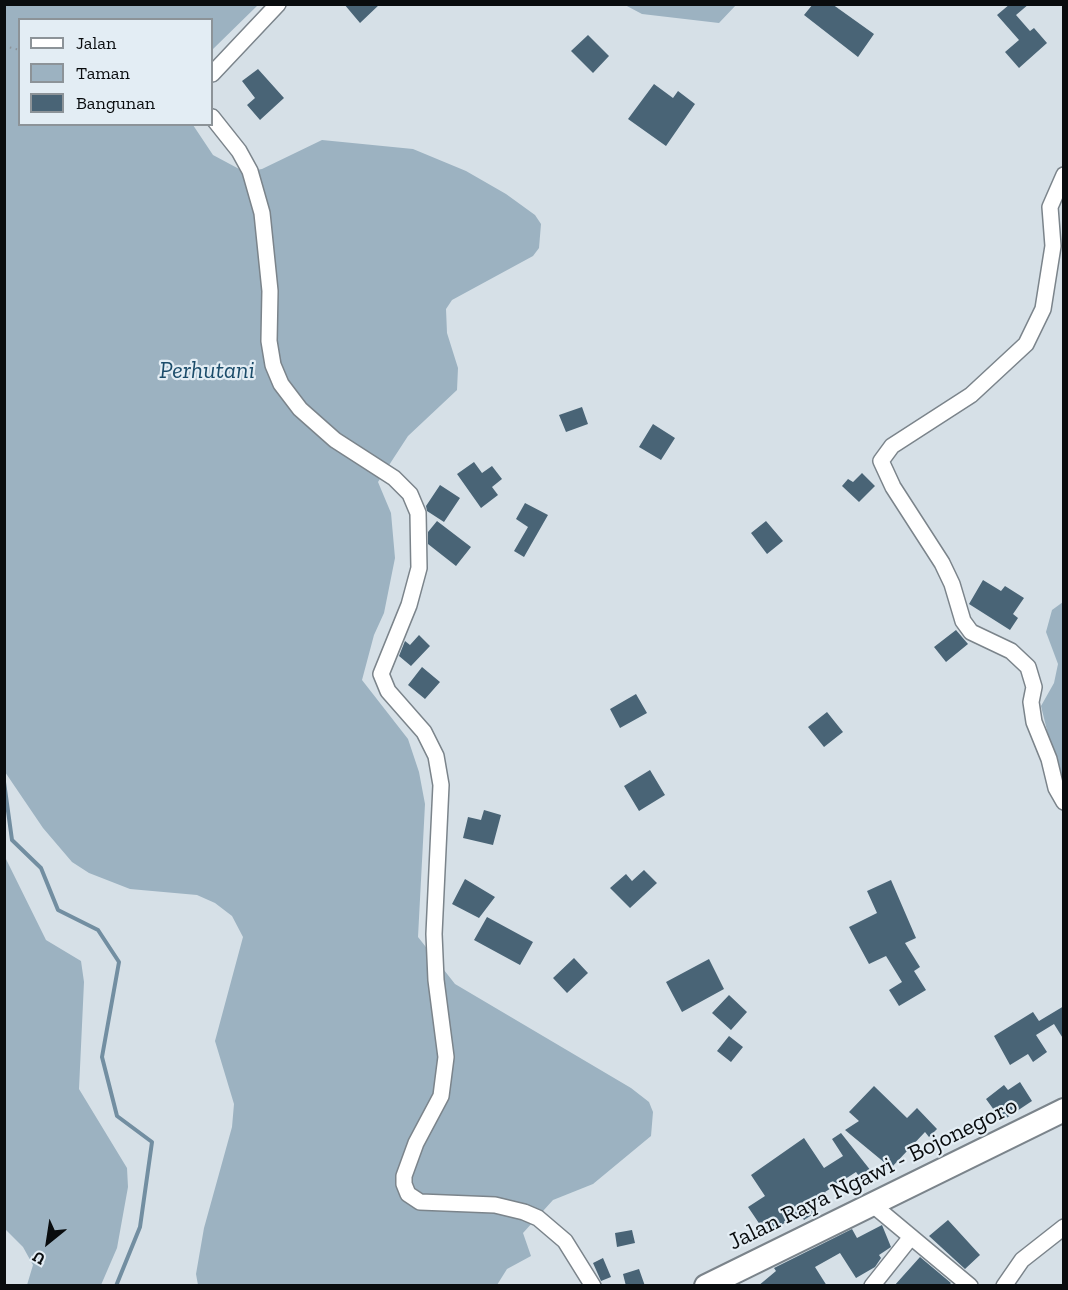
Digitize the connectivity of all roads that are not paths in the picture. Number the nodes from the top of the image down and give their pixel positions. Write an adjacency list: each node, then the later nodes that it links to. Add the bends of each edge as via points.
1 (278, 4): 2 (street)
2 (213, 73)
3 (213, 118): 10 (street, via 250,171 262,213 270,291 269,341 281,384 300,409 335,440 394,478 410,494 418,513 419,568 409,605 381,674 388,692 424,732 436,756 441,785 434,934 446,1057 441,1096 416,1143 404,1184 408,1194 420,1202 502,1206 538,1218 565,1241)
4 (1064, 175): 5 (street, via 1050,207 1053,246 1043,309 1026,344 971,395 892,446 881,461 893,487 942,563 963,621 979,637 1000,644 1028,667 1034,687 1034,722)
5 (1064, 802)
6 (1064, 1110): 7 (highway, Jalan Raya Ngawi - Bojonegoro)
7 (873, 1204): 9 (street); 11 (highway, Jalan Raya Ngawi - Bojonegoro)
8 (1064, 1227): 14 (street, via 1022,1260)
9 (911, 1237): 12 (street); 13 (street)
10 (593, 1286)
11 (706, 1286)
12 (872, 1286)
13 (970, 1286)
14 (1004, 1286)

